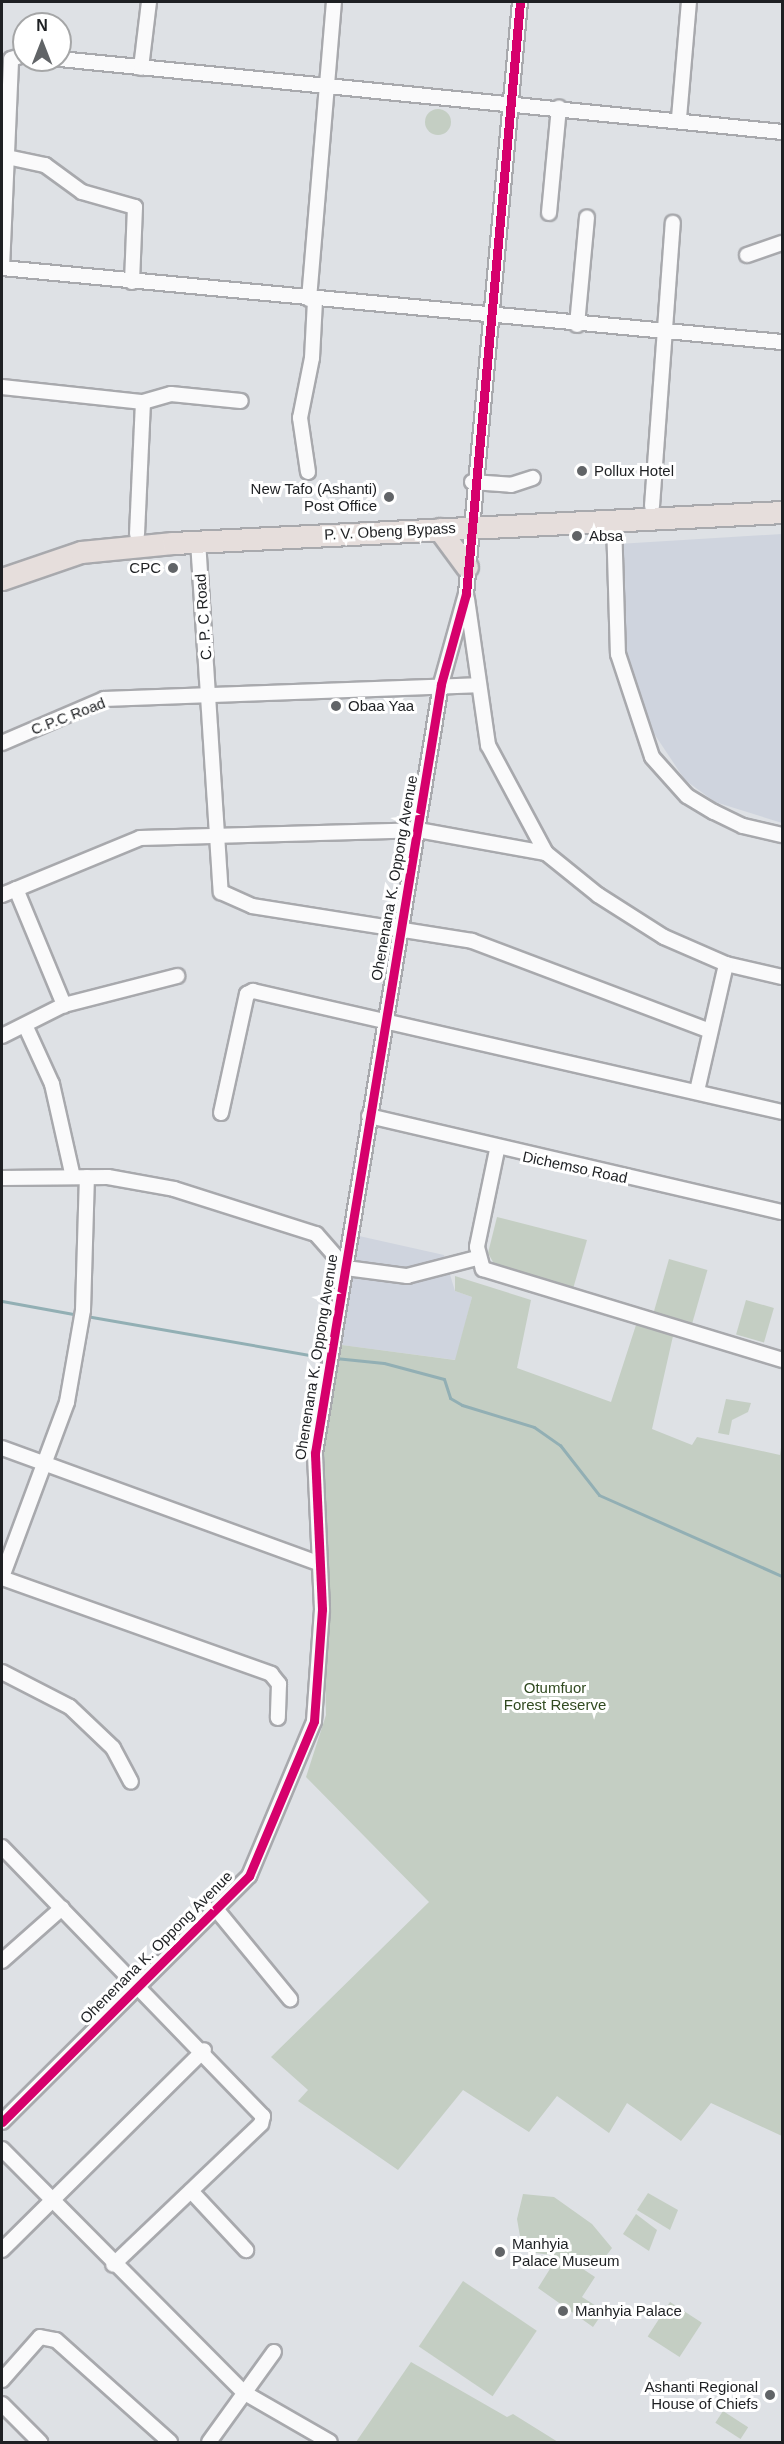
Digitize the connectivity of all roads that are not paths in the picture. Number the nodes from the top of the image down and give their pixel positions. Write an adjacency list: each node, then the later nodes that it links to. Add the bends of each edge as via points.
1 (149, 2): 7 (street)
2 (334, 2): 8 (street)
3 (520, 2): 9 (street, Ohenenana K. Oppong Avenue)
4 (689, 2): 11 (street)
5 (12, 59): 13 (street)
6 (72, 60): 7 (street)
7 (141, 68): 8 (street)
8 (325, 86): 9 (street); 21 (street)
9 (512, 102): 10 (street); 22 (street, Ohenenana K. Oppong Avenue)
10 (559, 107): 11 (street); 14 (street)
11 (678, 118): 12 (street)
12 (783, 132)
13 (7, 158): 19 (street); 20 (street, via 45,165 82,192 135,207)
14 (549, 213)
15 (586, 217): 23 (street)
16 (673, 223): 24 (street)
17 (783, 243): 18 (street)
18 (747, 255)
19 (2, 268): 20 (street)
20 (132, 282): 21 (street)
21 (312, 299): 22 (street); 29 (street, via 312,358 300,401 302,456)
22 (490, 316): 23 (street); 31 (street, Ohenenana K. Oppong Avenue)
23 (577, 325): 24 (street)
24 (664, 333): 25 (street); 33 (street)
25 (783, 342)
26 (2, 387): 28 (street)
27 (241, 401): 28 (street, via 171,394)
28 (143, 402): 38 (street)
29 (308, 472)
30 (533, 478): 31 (street, via 511,485)
31 (472, 482): 35 (street, Ohenenana K. Oppong Avenue)
32 (783, 499): 33 (highway, P. V. Obeng Bypass)
33 (652, 506): 35 (highway, P. V. Obeng Bypass)
34 (783, 512): 36 (highway, P. V. Obeng Bypass)
35 (470, 520): 36 (highway, P. V. Obeng Bypass); 37 (highway, P. V. Obeng Bypass); 38 (highway, P. V. Obeng Bypass); 41 (street, Ohenenana K. Oppong Avenue)
36 (614, 521): 50 (street, via 618,654 652,757 687,796 743,826)
37 (439, 529): 39 (highway, P. V. Obeng Bypass); 41 (highway)
38 (137, 534): 40 (highway, P. V. Obeng Bypass, via 60,545)
39 (198, 541): 42 (highway, P. V. Obeng Bypass, via 81,552); 46 (street, C. P. C Road)
40 (2, 564)
41 (467, 567): 43 (street, Ohenenana K. Oppong Avenue)
42 (2, 579)
43 (466, 594): 44 (street, Ohenenana K. Oppong Avenue); 45 (street)
44 (441, 684): 45 (street, C.P.C Road); 46 (street, C.P.C Road); 48 (street, Ohenenana K. Oppong Avenue)
45 (477, 685): 51 (street, via 488,745)
46 (208, 692): 47 (street, C.P.C Road, via 104,699); 49 (street, C. P. C Road)
47 (2, 743)
48 (418, 830): 49 (street); 51 (street); 54 (street, Ohenenana K. Oppong Avenue)
49 (216, 833): 52 (street, via 140,838); 54 (street, C. P. C Road, via 218,881 228,898)
50 (783, 835)
51 (546, 853): 55 (street, via 597,895 664,937)
52 (16, 889): 53 (street); 58 (street)
53 (2, 895)
54 (400, 925): 59 (street, Ohenenana K. Oppong Avenue); 61 (street, via 472,941)
55 (726, 964): 57 (street); 61 (street)
56 (177, 976): 58 (street)
57 (783, 977)
58 (64, 1005): 60 (street)
59 (386, 1020): 63 (street); 65 (street, via 249,992); 66 (street, Ohenenana K. Oppong Avenue)
60 (25, 1025): 62 (street); 68 (street, via 52,1084)
61 (710, 1031): 63 (street)
62 (2, 1036)
63 (697, 1092): 64 (street)
64 (783, 1112)
65 (221, 1113)
66 (369, 1116): 67 (street, Dichemso Road); 72 (street, Ohenenana K. Oppong Avenue)
67 (497, 1150): 70 (street, Dichemso Road); 71 (street)
68 (80, 1177): 69 (street); 72 (street, via 174,1190 316,1234 334,1248); 75 (street, via 83,1310 67,1402)
69 (2, 1178)
70 (783, 1212)
71 (477, 1258): 72 (street, via 407,1276); 73 (street, via 493,1276)
72 (346, 1268): 76 (street, Ohenenana K. Oppong Avenue, via 315,1453)
73 (783, 1360)
74 (2, 1448): 75 (street)
75 (47, 1466): 76 (street); 77 (street)
76 (316, 1562): 83 (street, Ohenenana K. Oppong Avenue, via 322,1609 314,1721 266,1845 249,1876)
77 (2, 1577): 79 (street, via 271,1674 279,1684)
78 (2, 1672): 80 (street, via 70,1707 113,1748)
79 (278, 1718)
80 (131, 1782)
81 (2, 1847): 82 (street)
82 (62, 1908): 84 (street); 85 (street)
83 (216, 1909): 85 (street, Ohenenana K. Oppong Avenue); 86 (street)
84 (2, 1961)
85 (139, 1986): 87 (street); 88 (street, Ohenenana K. Oppong Avenue)
86 (290, 1999)
87 (204, 2050): 90 (street, via 264,2120); 91 (street)
88 (2, 2122)
89 (2, 2149): 91 (street)
90 (191, 2191): 93 (street); 94 (street)
91 (52, 2199): 92 (street); 94 (street)
92 (2, 2250)
93 (246, 2250)
94 (113, 2265): 97 (street)
95 (274, 2352): 97 (street)
96 (2, 2380): 100 (street, via 40,2337 56,2340)
97 (243, 2392): 101 (street); 102 (street)
98 (2, 2404): 99 (street)
99 (40, 2442)
100 (170, 2442)
101 (209, 2442)
102 (330, 2442)

